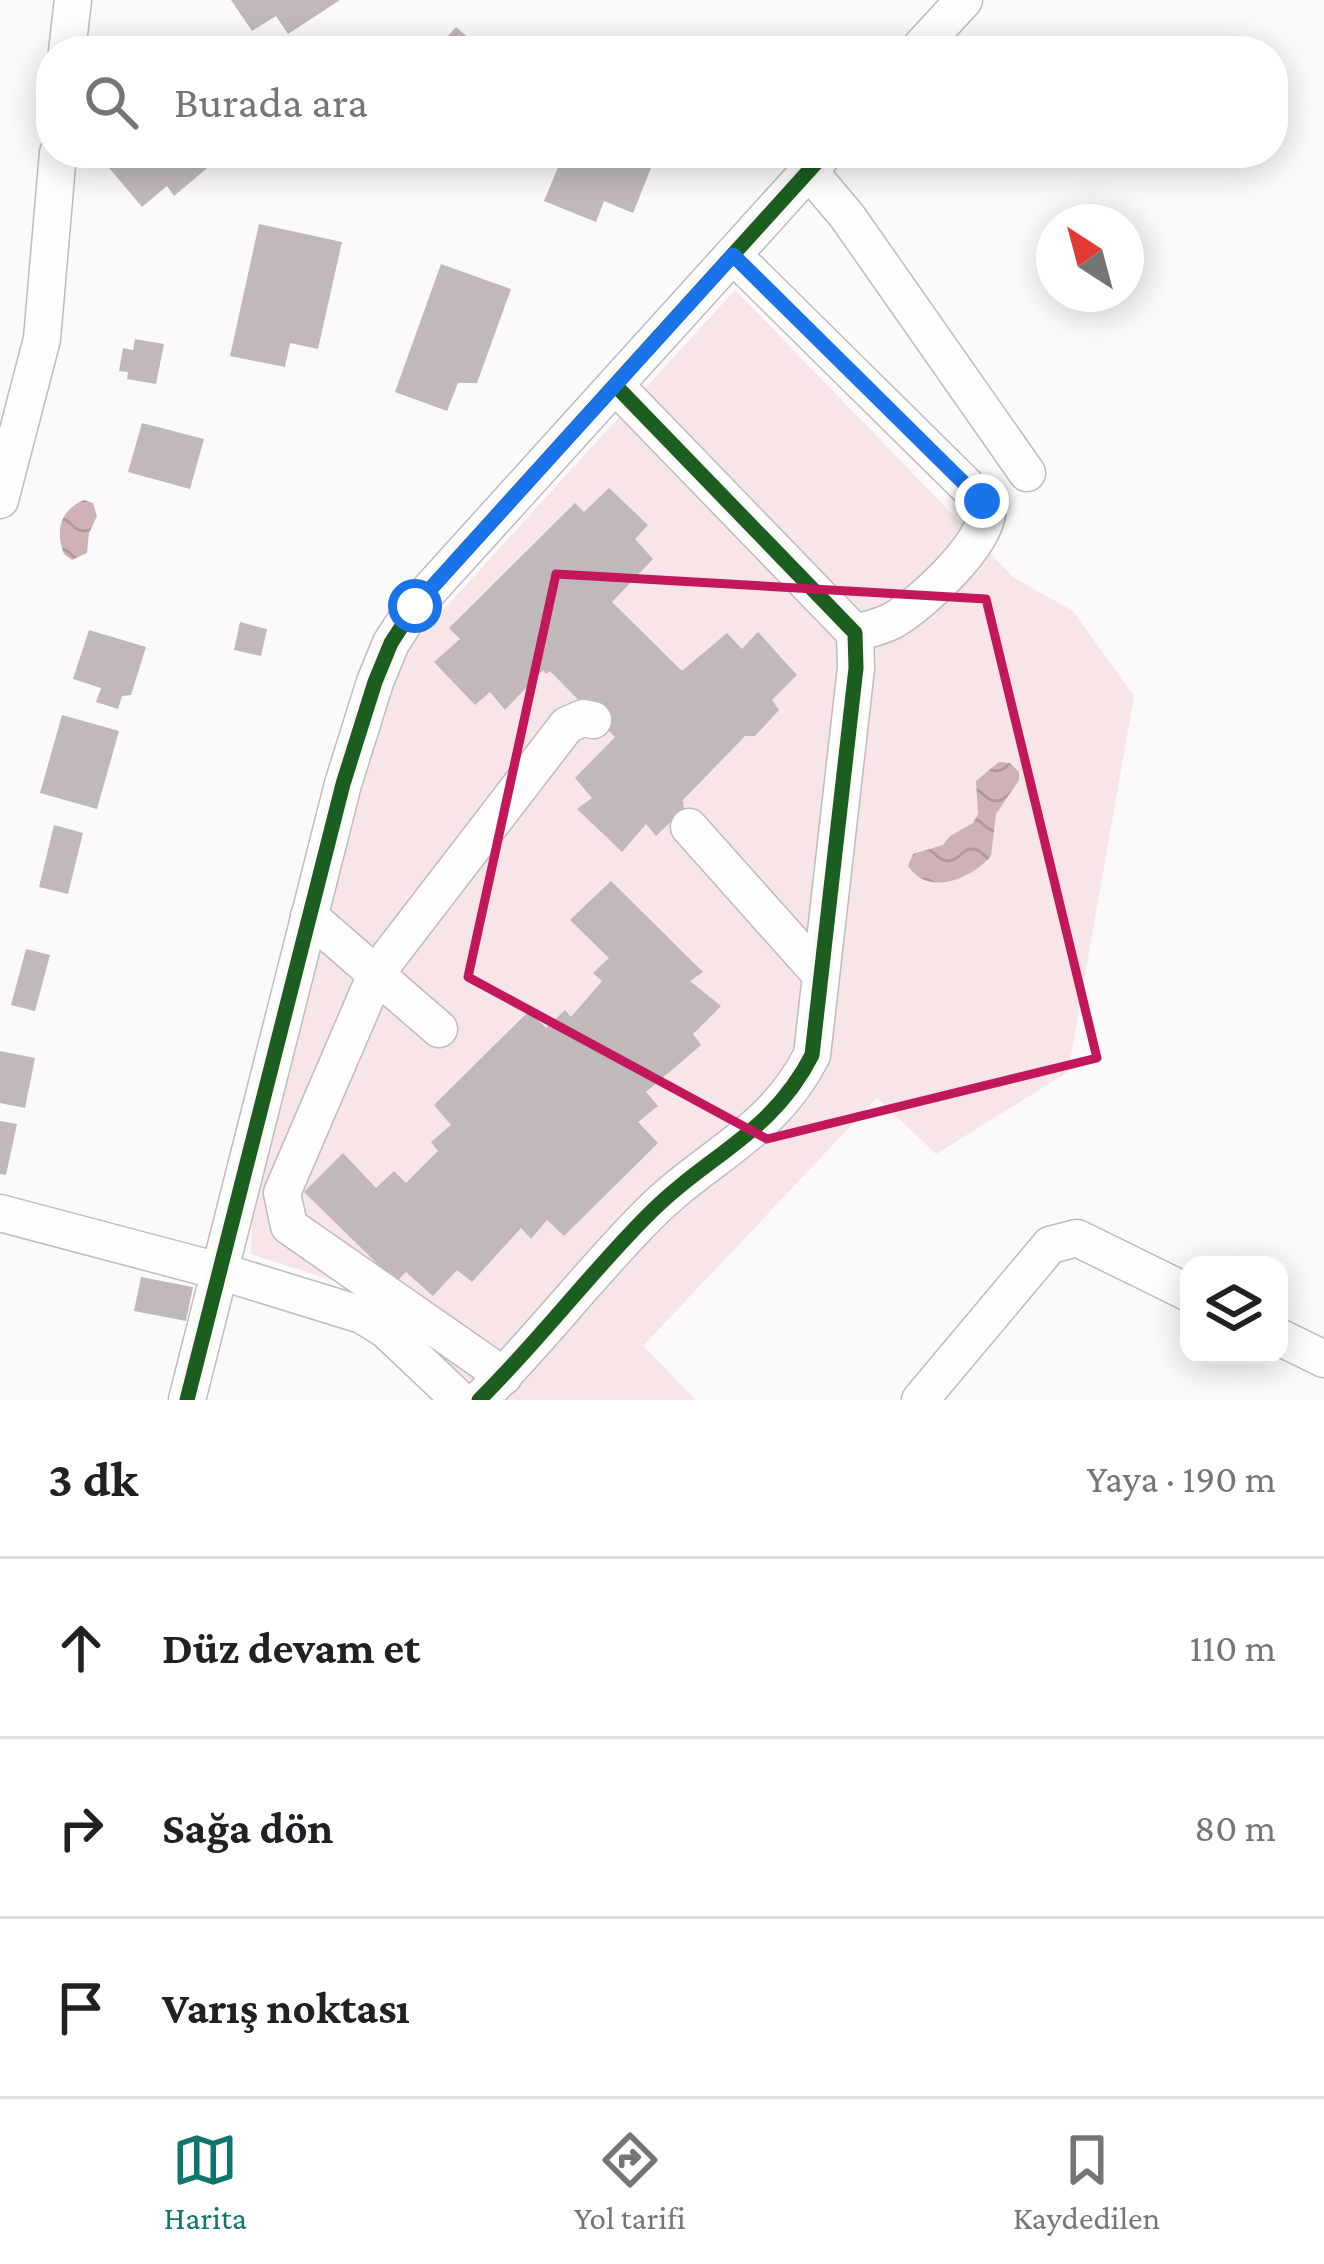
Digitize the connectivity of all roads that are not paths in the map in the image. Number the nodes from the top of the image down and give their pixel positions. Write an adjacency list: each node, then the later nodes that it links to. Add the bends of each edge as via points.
1 (73, 0): 3 (street)
2 (964, 0): 4 (street)
3 (69, 36)
4 (931, 36)
5 (57, 168): 11 (street, via 42,339)
6 (812, 168): 8 (street)
7 (820, 168): 10 (street)
8 (733, 255): 9 (street); 12 (street, via 987,514 979,541 906,611)
9 (616, 386): 12 (street); 15 (street, via 415,606 391,643)
10 (1027, 473)
11 (0, 500)
12 (855, 633): 17 (street)
13 (593, 720): 16 (street, via 567,725)
14 (689, 827): 17 (street)
15 (309, 916): 16 (street); 20 (street)
16 (376, 972): 18 (street); 24 (street, via 284,1183 284,1216)
17 (821, 975): 24 (street, via 812,1054 794,1091 652,1211)
18 (439, 1029)
19 (0, 1213): 20 (street)
20 (219, 1271): 25 (street); 26 (street, via 362,1315)
21 (1180, 1289): 27 (street, via 1077,1238 1050,1245)
22 (1288, 1341): 23 (street)
23 (1324, 1359)
24 (492, 1388)
25 (187, 1400)
26 (460, 1400)
27 (920, 1400)

